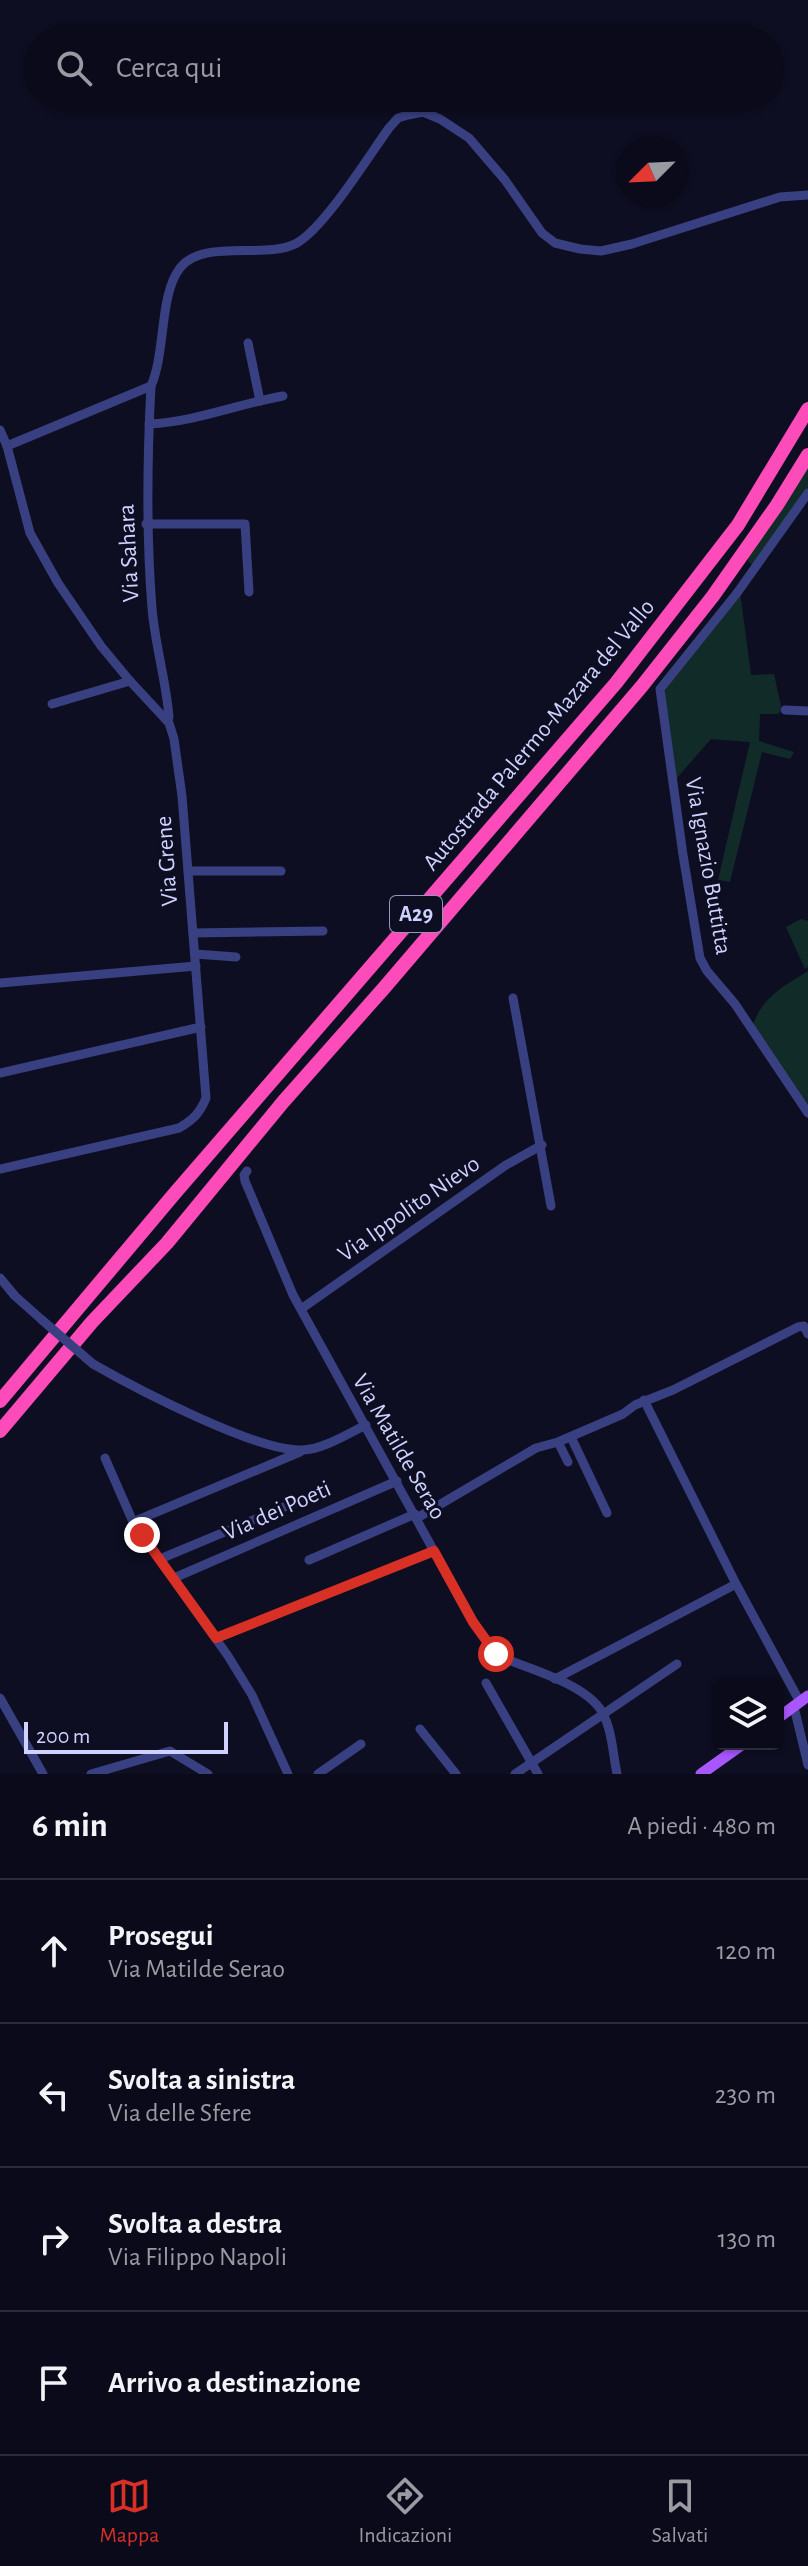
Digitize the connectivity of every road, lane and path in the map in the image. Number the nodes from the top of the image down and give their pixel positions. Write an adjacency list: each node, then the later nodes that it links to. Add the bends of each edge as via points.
1 (808, 195): 3 (street, Via Sahara, via 780,197 632,244 601,251 580,249 555,243 542,233 469,138 423,112 408,115 389,128 300,241 280,248 201,255 182,265 169,290)
2 (248, 343): 5 (street)
3 (151, 386): 7 (street, Via Sahara); 9 (street)
4 (283, 396): 5 (street)
5 (260, 401): 7 (street)
6 (808, 409): 40 (highway, Autostrada Palermo-Mazara del Vallo / A29, via 738,525 616,683)
7 (149, 424): 13 (street, Via Sahara)
8 (0, 430): 9 (street, Via Grene)
9 (7, 446): 11 (street); 15 (street, Via Grene, via 30,533 65,595)
10 (808, 455): 42 (highway, Autostrada Palermo-Mazara del Vallo / A29, via 713,596 642,686)
11 (0, 459)
12 (808, 493): 31 (street, Via Ignazio Buttitta, via 660,689 700,958)
13 (146, 524): 14 (street, via 245,524); 19 (street, Via Sahara, via 152,612)
14 (249, 592)
15 (130, 681): 16 (street); 20 (street, Via Grene, via 172,731)
16 (52, 704)
17 (785, 710): 18 (street)
18 (808, 711)
19 (169, 717)
20 (188, 871): 21 (street); 23 (street, Via Grene)
21 (281, 871)
22 (323, 931): 23 (street)
23 (193, 933): 24 (street, Via Grene)
24 (195, 954): 25 (street); 26 (street, Via Grene)
25 (236, 957)
26 (196, 966): 27 (street); 29 (street, Via Grene)
27 (0, 983)
28 (513, 998): 32 (street)
29 (201, 1027): 30 (street); 33 (street, Via Grene, via 206,1098 192,1121)
30 (0, 1073)
31 (808, 1113)
32 (542, 1145): 35 (street); 37 (street, Via Ippolito Nievo)
33 (0, 1169)
34 (247, 1171): 37 (street, Via Matilde Serao, via 245,1181)
35 (551, 1206)
36 (0, 1279): 45 (street, bridge, via 93,1364 131,1386 225,1428)
37 (301, 1309): 41 (street, Via Matilde Serao)
38 (808, 1334): 39 (street, via 804,1326 798,1327)
39 (644, 1400): 43 (street); 57 (street)
40 (0, 1401)
41 (366, 1425): 45 (street); 48 (street, Via Matilde Serao)
42 (0, 1431)
43 (571, 1437): 44 (street); 50 (street)
44 (558, 1442): 47 (street); 51 (street, via 536,1448)
45 (305, 1450): 52 (street)
46 (105, 1458): 52 (street)
47 (568, 1462)
48 (397, 1481): 51 (street, Via Matilde Serao); 56 (street, Via dei Poeti)
49 (301, 1500): 54 (street)
50 (607, 1513)
51 (416, 1516): 53 (street, Via Matilde Serao); 55 (street)
52 (133, 1522): 54 (street)
53 (434, 1551): 58 (street); 60 (street, Via Matilde Serao, via 496,1654)
54 (160, 1559): 56 (street)
55 (309, 1560)
56 (174, 1578): 58 (street)
57 (736, 1584): 60 (street); 63 (street)
58 (216, 1638): 74 (street, via 252,1695)
59 (677, 1664): 64 (street)
60 (555, 1679): 64 (street, Via Matilde Serao, via 588,1697)
61 (486, 1683): 69 (street)
62 (0, 1698): 72 (street)
63 (801, 1702): 65 (main road); 70 (street)
64 (604, 1714): 69 (street); 79 (street)
65 (784, 1714)
66 (420, 1729): 76 (street)
67 (361, 1744): 75 (street)
68 (735, 1750): 80 (main road)
69 (531, 1763): 77 (street); 78 (street)
70 (808, 1765)
71 (206, 1773): 73 (street, via 170,1751)
72 (43, 1774)
73 (91, 1774)
74 (288, 1774)
75 (318, 1774)
76 (456, 1774)
77 (515, 1774)
78 (538, 1774)
79 (617, 1774)
80 (701, 1774)

